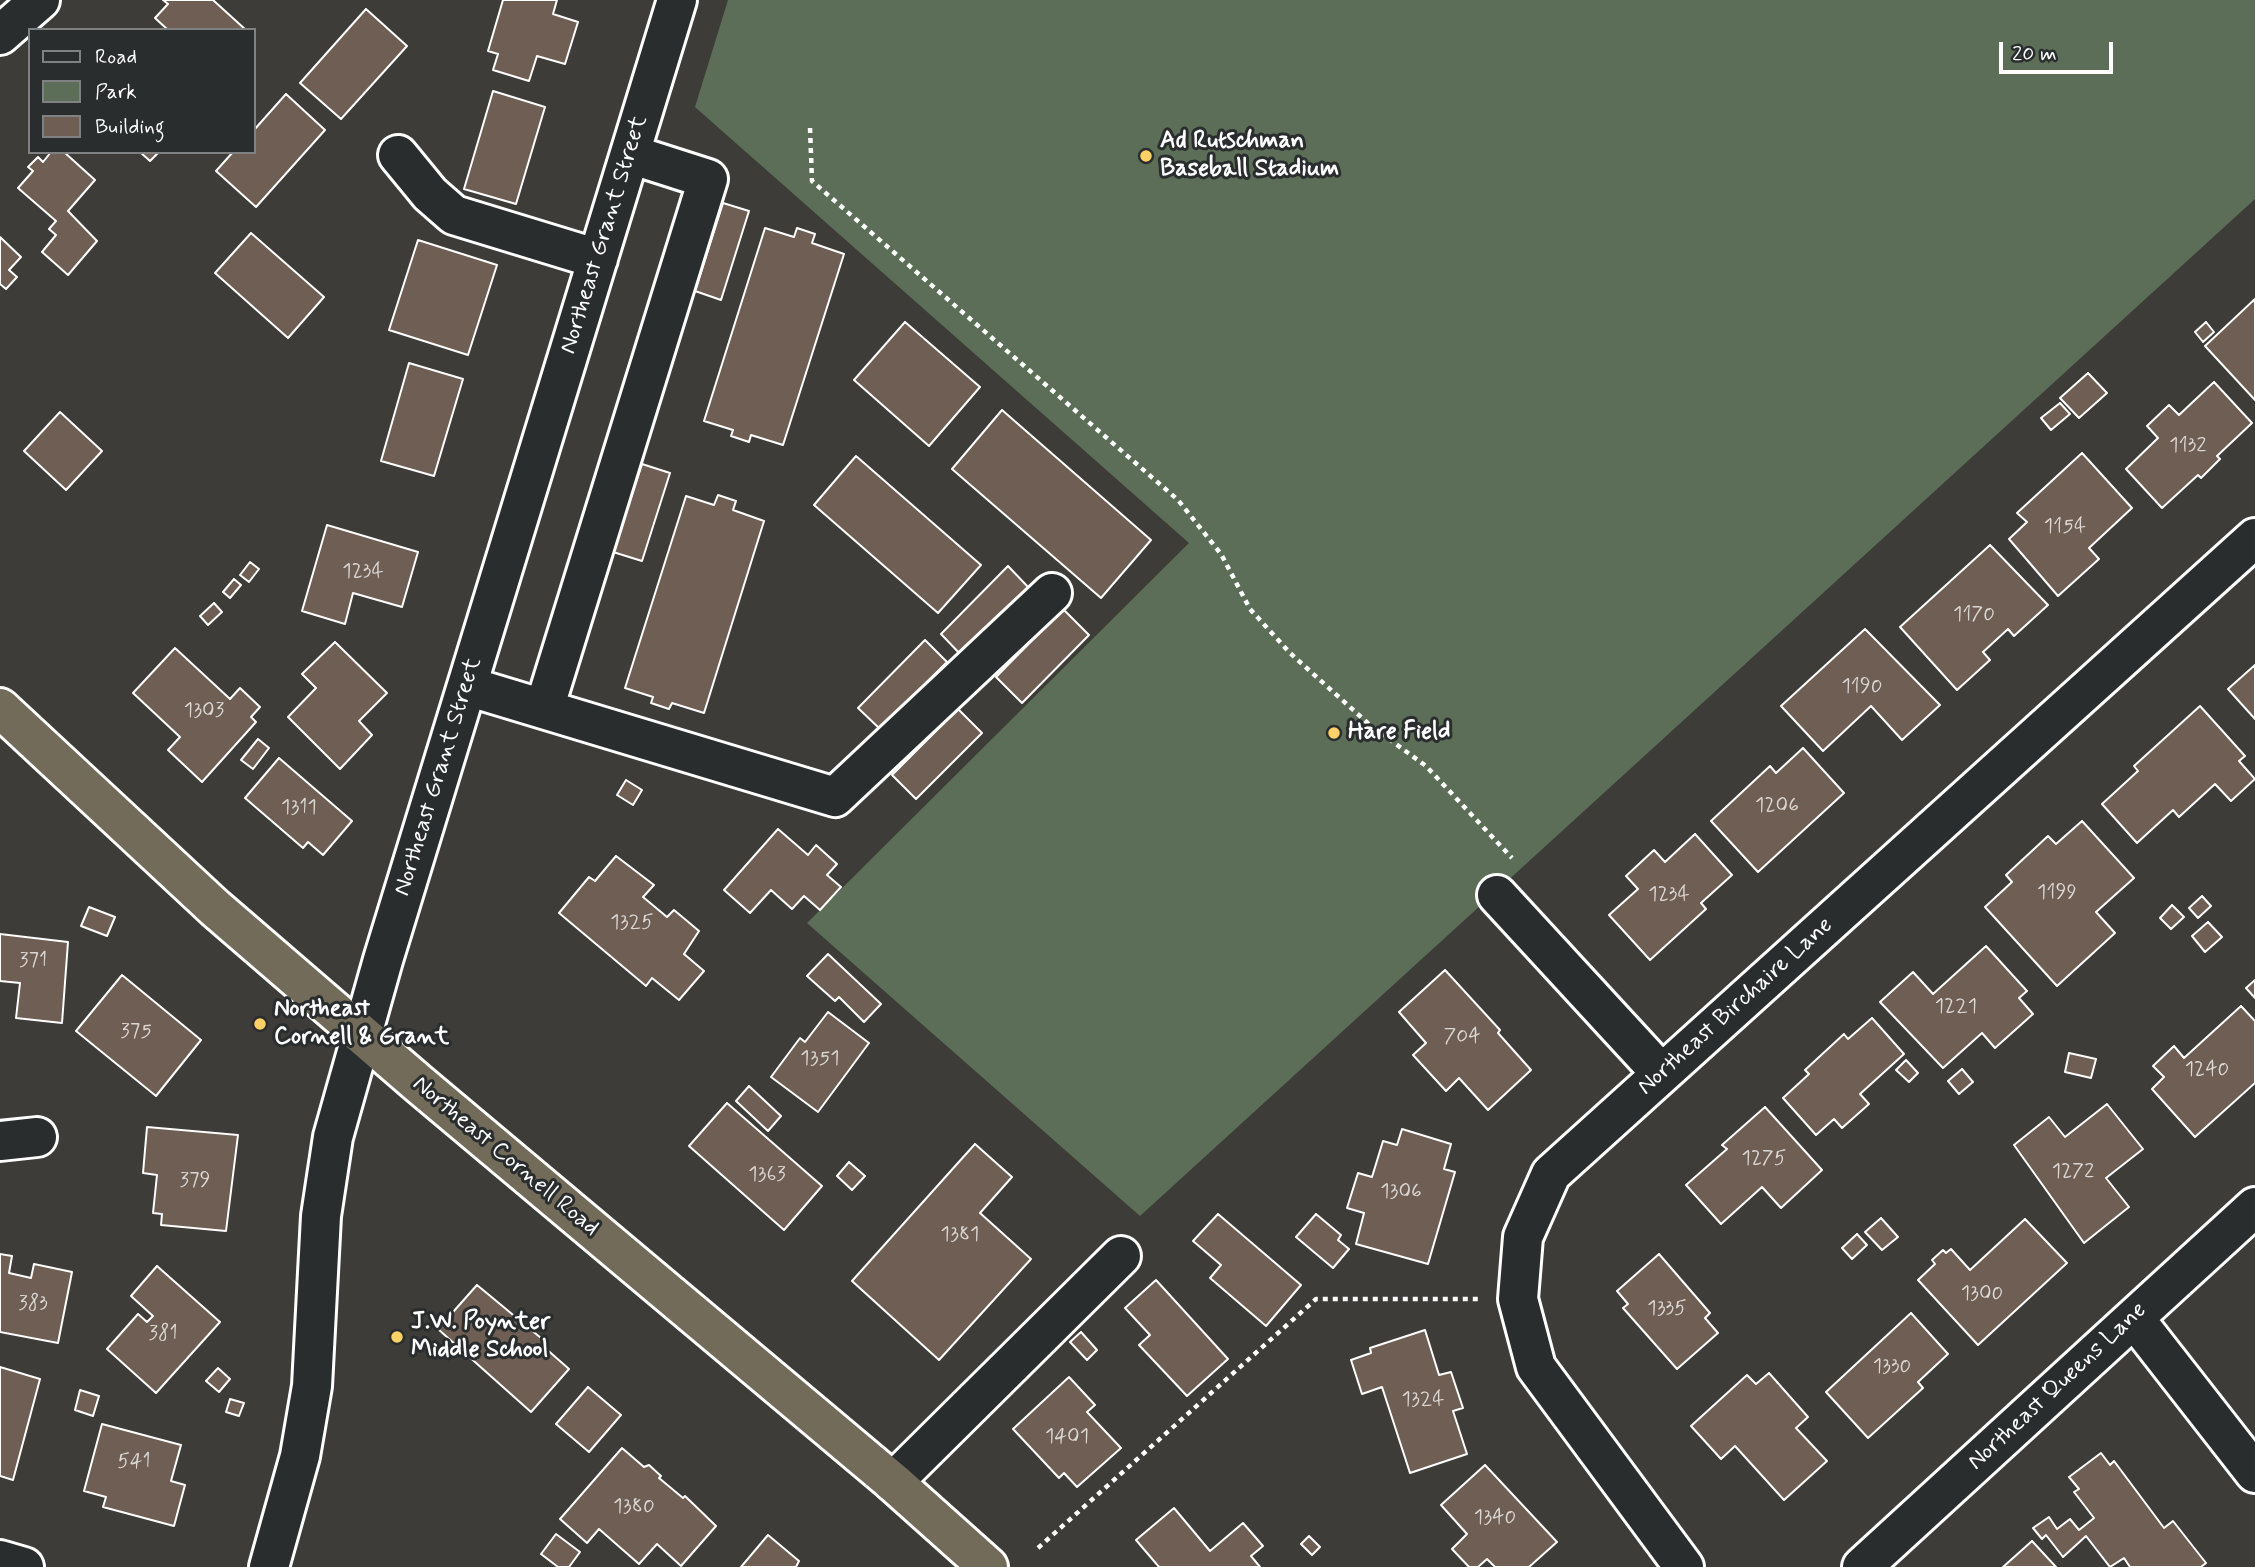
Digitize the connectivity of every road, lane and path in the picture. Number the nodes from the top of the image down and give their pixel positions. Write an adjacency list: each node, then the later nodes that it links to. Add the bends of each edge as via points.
1 (40, 0): 3 (street)
2 (677, 0): 5 (street, Northeast Grant Street)
3 (0, 35)
4 (810, 128): 13 (path, via 812,181 1178,500 1221,554 1250,610 1282,645 1371,726 1426,766)
5 (630, 154): 7 (street, Northeast Grant Street); 12 (street, via 708,179)
6 (398, 155): 7 (street, via 454,215)
7 (598, 259): 10 (street, Northeast Grant Street)
8 (2255, 538): 16 (street, Northeast Birchaire Lane)
9 (1052, 593): 12 (street, via 835,797)
10 (467, 685): 12 (street); 15 (street, Northeast Grant Street)
11 (0, 708): 15 (highway, Northeast Cornell Road, via 215,908)
12 (544, 709)
13 (1519, 865)
14 (1497, 895): 16 (street)
15 (361, 1035): 22 (highway, Northeast Cornell Road); 26 (street, Northeast Grant Street, via 325,1176 317,1326 300,1456)
16 (1661, 1073): 19 (street, Northeast Birchaire Lane, via 1551,1174 1523,1237)
17 (2255, 1207): 20 (street, Northeast Queens Lane)
18 (1121, 1256): 22 (street)
19 (1518, 1299): 23 (path, via 1316,1299); 28 (street, Northeast Birchaire Lane, via 1536,1367)
20 (2134, 1318): 21 (street); 29 (street, Northeast Queens Lane)
21 (2255, 1473)
22 (893, 1482): 27 (highway, Northeast Cornell Road)
23 (1038, 1548)
24 (0, 1560): 25 (street)
25 (24, 1567)
26 (269, 1567)
27 (988, 1567)
28 (1684, 1567)
29 (1862, 1567)

